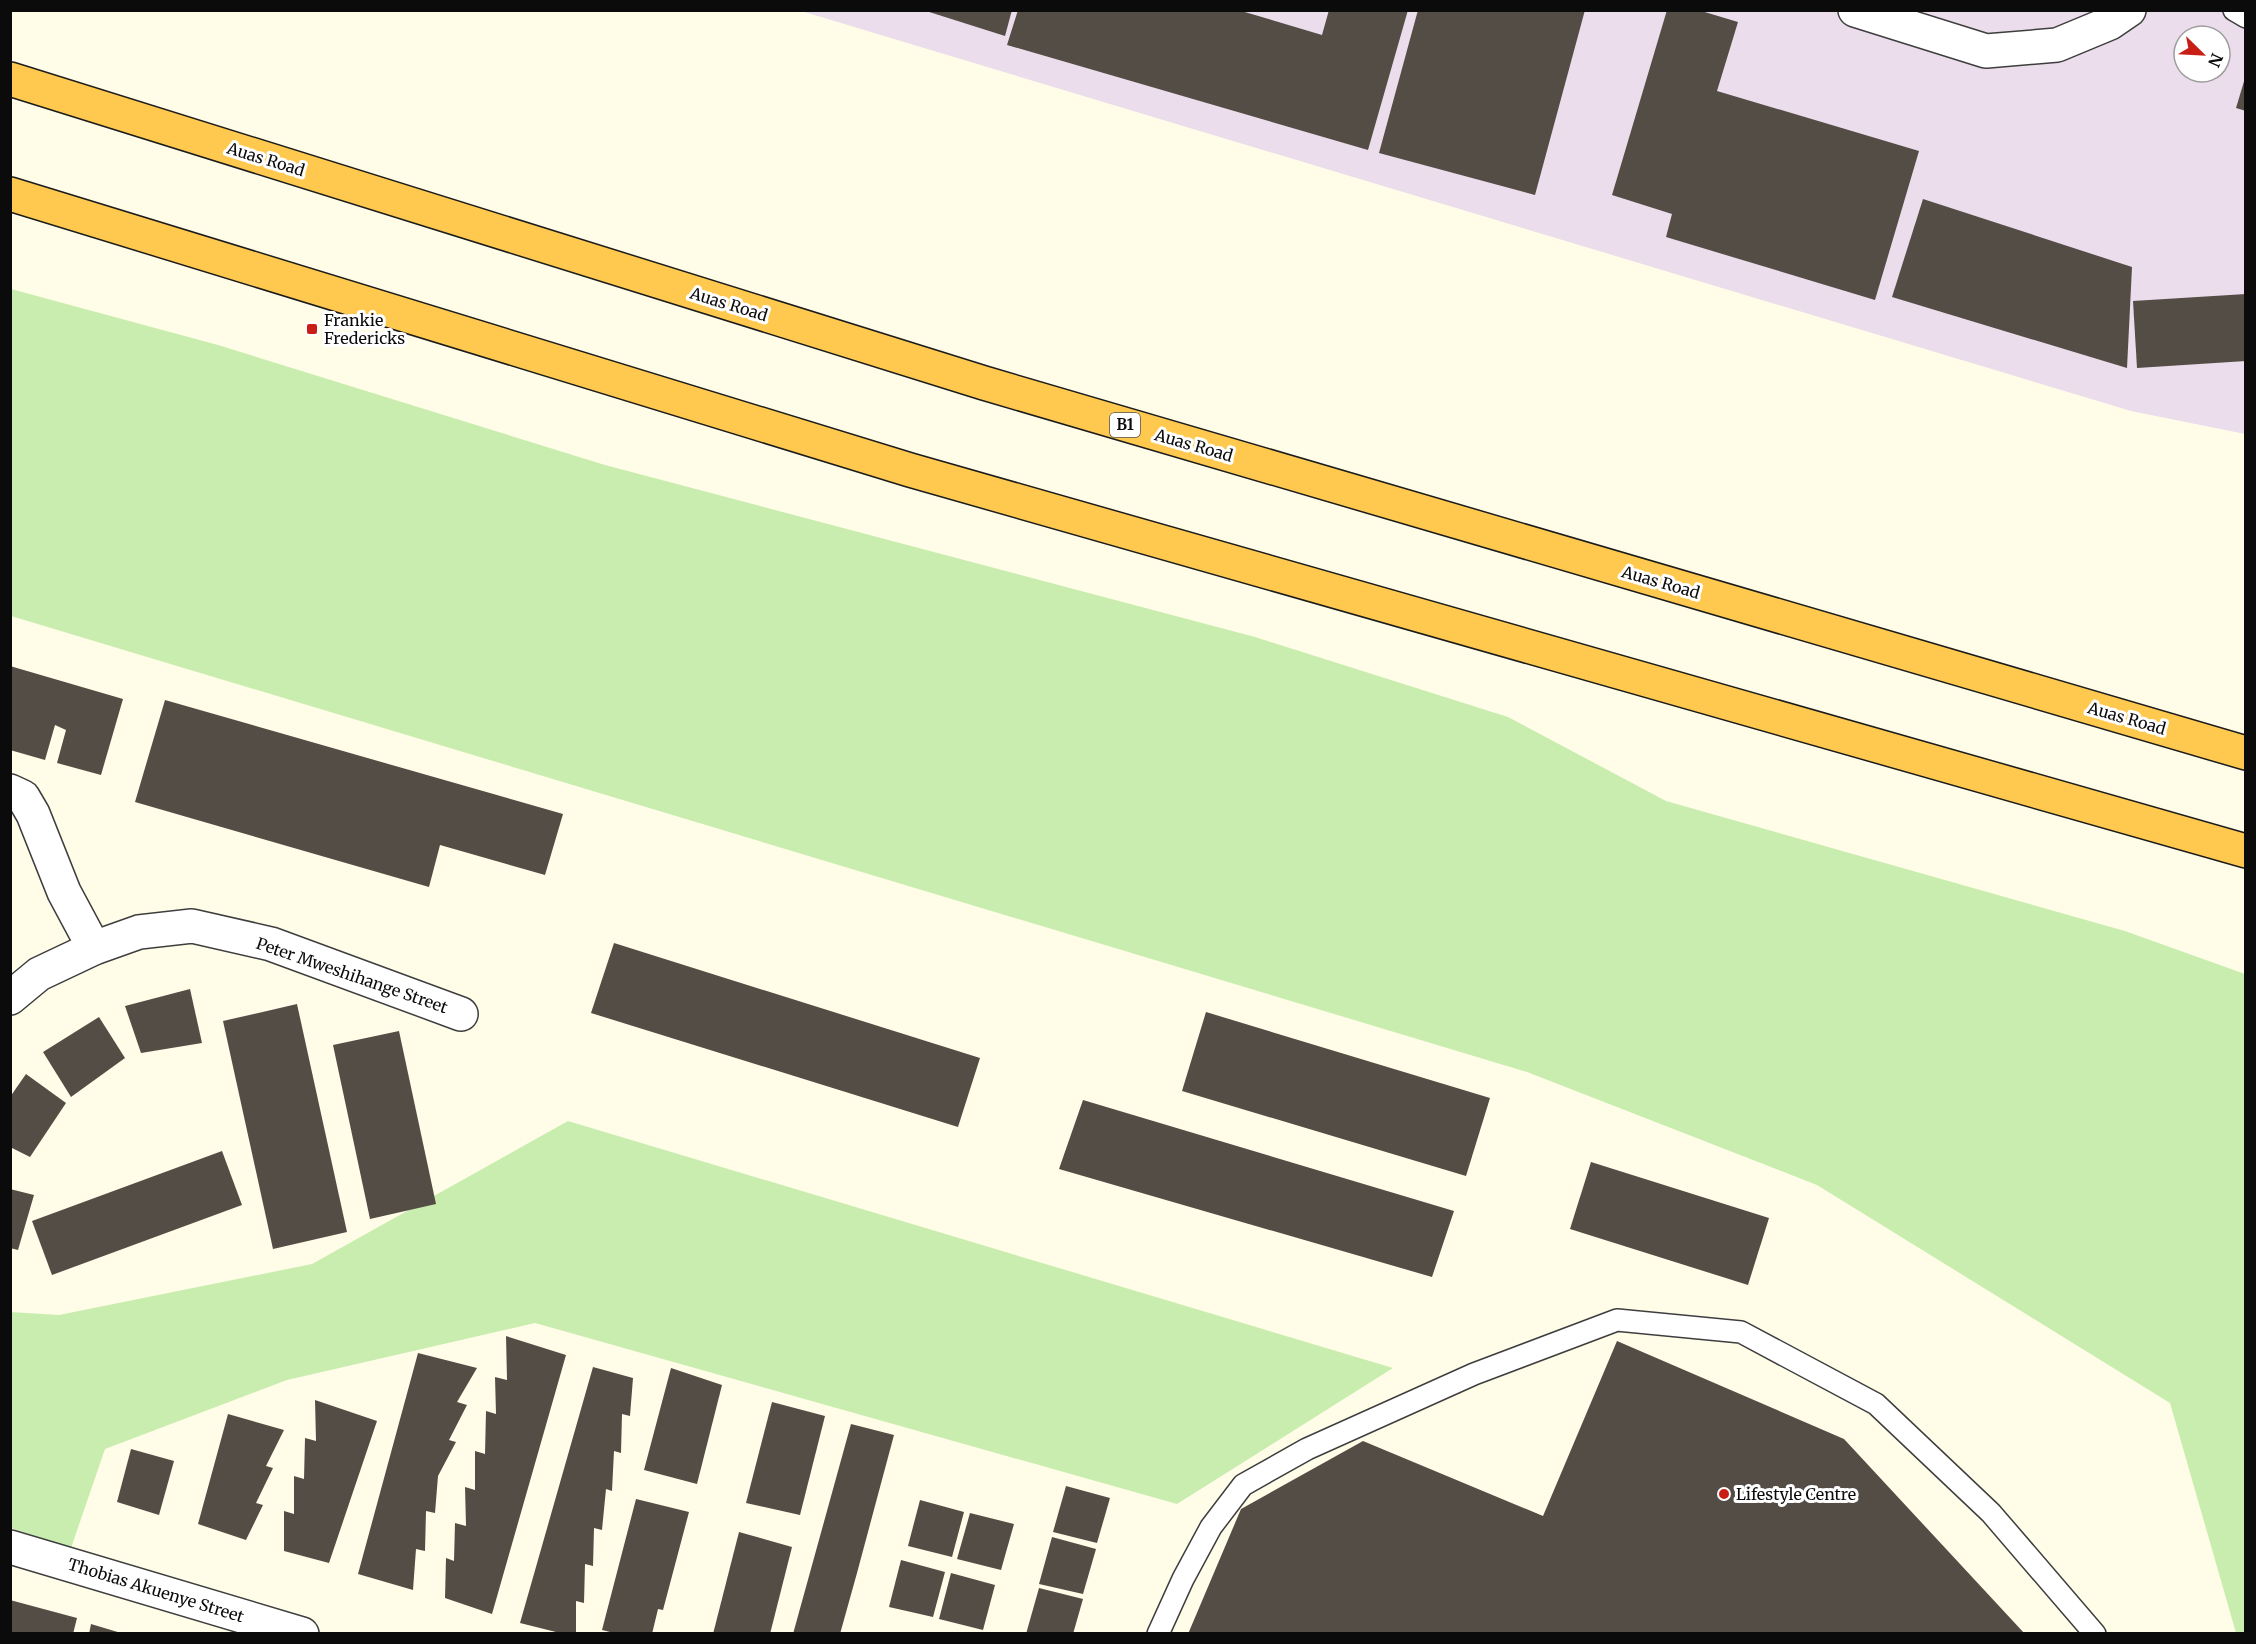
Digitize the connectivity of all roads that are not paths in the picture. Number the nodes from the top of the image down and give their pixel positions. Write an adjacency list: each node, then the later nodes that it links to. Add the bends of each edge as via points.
1 (1855, 10): 2 (street, via 1986,51 2057,45 2110,23)
2 (2129, 10)
3 (2234, 10): 4 (lane)
4 (2246, 17)
5 (10, 79): 7 (highway, Auas Road / B1, via 984,383)
6 (10, 194): 9 (highway, via 910,470)
7 (2246, 753)
8 (10, 791): 10 (street, via 23,797 33,814 64,892)
9 (2246, 851)
10 (94, 948): 11 (street, Peter Mweshihange Street, via 39,974); 12 (street, Peter Mweshihange Street, via 139,932 192,926 271,944)
11 (10, 998)
12 (461, 1014)
13 (10, 1546): 14 (street, Thobias Akuenye Street)
14 (302, 1634)
15 (1158, 1634): 16 (lane, via 1211,1527 1243,1485 1307,1449 1474,1374 1617,1320 1741,1332 1876,1404 1991,1513)
16 (2095, 1634)

